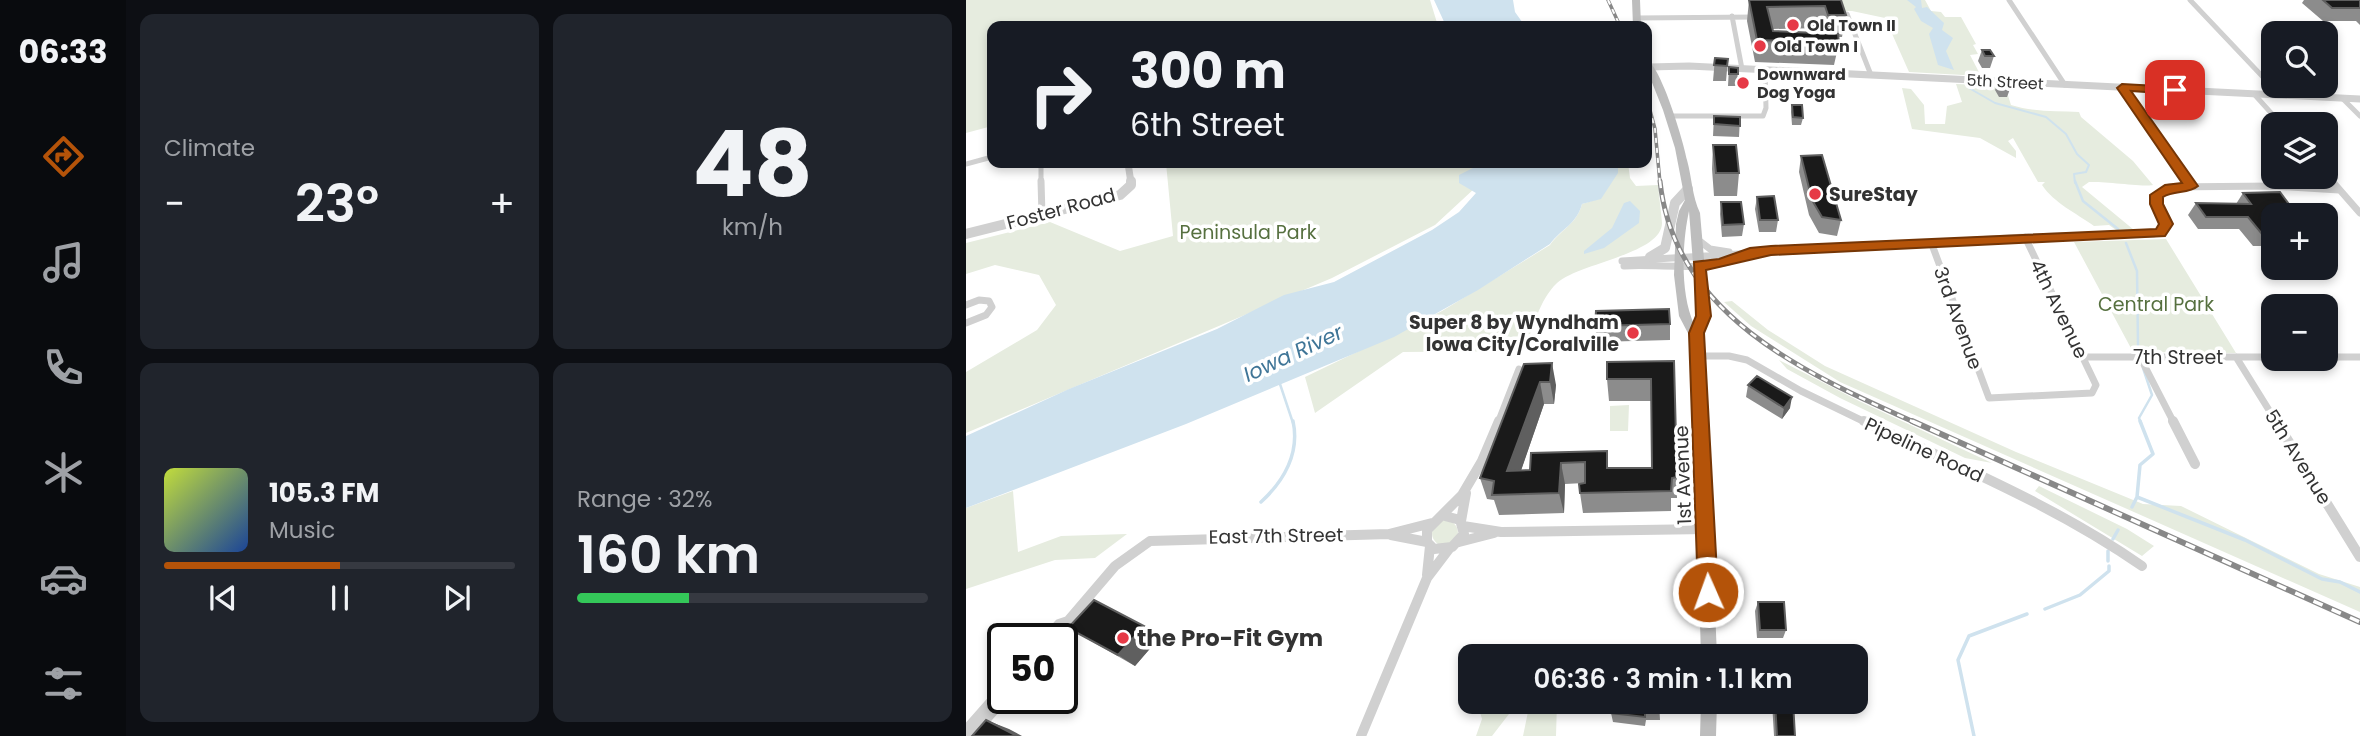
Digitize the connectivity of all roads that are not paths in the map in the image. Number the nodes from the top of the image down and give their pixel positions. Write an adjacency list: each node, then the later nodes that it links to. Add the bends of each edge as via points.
1 (1636, 0): 7 (main road)
2 (2009, 0): 15 (street)
3 (2190, 0): 14 (street)
4 (1826, 14): 13 (street, via 1847,14)
5 (1762, 15): 6 (street)
6 (1732, 16): 8 (street); 10 (street)
7 (1637, 21)
8 (1652, 21)
9 (1652, 65): 10 (street, 5th Street)
10 (1742, 69): 11 (street, 5th Street)
11 (1765, 70): 13 (street, 5th Street); 23 (street, via 1766,112 1760,117)
12 (1652, 74): 23 (main road, 1st Avenue)
13 (1871, 75): 15 (street, 5th Street)
14 (2261, 75)
15 (2065, 85): 16 (street, 5th Street)
16 (2122, 88): 17 (street, 5th Street); 29 (street)
17 (2254, 94): 18 (street, 5th Street); 22 (street)
18 (2261, 94)
19 (2338, 98): 20 (street, 5th Street)
20 (2342, 98): 21 (street, 5th Street); 24 (street)
21 (2360, 99)
22 (2270, 112)
23 (1670, 116): 30 (main road, 1st Avenue)
24 (2360, 116)
25 (987, 158): 26 (street)
26 (966, 164)
27 (1041, 168): 34 (street)
28 (1129, 168): 34 (street, Foster Road, via 1131,185 1127,191)
29 (2191, 186): 31 (street); 36 (street, via 2169,187 2157,195 2156,204 2166,224 2160,233)
30 (1688, 190): 32 (main road, 1st Avenue); 41 (street, via 1675,204 1665,248)
31 (2339, 190): 33 (street)
32 (1687, 205): 37 (main road, 1st Avenue, via 1695,213); 42 (main road, 1st Avenue, via 1679,230)
33 (2360, 213)
34 (1042, 215): 35 (street, Foster Road)
35 (966, 234)
36 (2025, 237): 38 (street); 47 (street, 4th Avenue)
37 (1697, 239): 39 (street, via 1710,249); 42 (main road, 1st Avenue)
38 (1931, 242): 40 (street); 55 (street, 3rd Avenue, via 1989,398 2092,393)
39 (1739, 253): 40 (street); 42 (street)
40 (1750, 253): 42 (street, via 1741,260)
41 (1650, 257): 42 (street); 42 (street, via 1623,264)
42 (1690, 261): 45 (main road, 1st Avenue); 45 (main road, 1st Avenue, via 1685,318)
43 (966, 305): 44 (street, via 983,299 992,304 986,315)
44 (966, 323)
45 (1699, 329): 46 (main road, 1st Avenue)
46 (1699, 356): 61 (main road, 1st Avenue); 68 (street, Pipeline Road, via 1747,360 1801,391 2055,512)
47 (2082, 357): 48 (street, 7th Street); 55 (street, 4th Avenue)
48 (2140, 357): 49 (street, 7th Street); 56 (street)
49 (2236, 357): 50 (street, 7th Street); 67 (street, 5th Avenue)
50 (2261, 357)
51 (2338, 357): 52 (street)
52 (2357, 357): 53 (street)
53 (2360, 365)
54 (1519, 369): 57 (street)
55 (2094, 380)
56 (2195, 464)
57 (1467, 491): 58 (street); 60 (street)
58 (1445, 516): 59 (street); 60 (street)
59 (1432, 523): 63 (street, East 7th Street); 65 (street, via 1426,531)
60 (1462, 524): 62 (street); 64 (street)
61 (1706, 529): 62 (street); 72 (main road, 1st Avenue)
62 (1501, 532): 64 (street)
63 (1388, 534): 65 (street, East 7th Street); 70 (street, East 7th Street, via 1163,539 1136,548)
64 (1459, 542): 66 (street)
65 (1428, 544): 66 (street); 69 (street)
66 (1449, 549): 69 (street)
67 (2360, 557)
68 (2142, 566)
69 (1427, 578): 78 (street)
70 (1068, 621): 71 (street)
71 (1062, 623)
72 (1709, 644)
73 (987, 706): 76 (street)
74 (991, 714): 77 (street)
75 (1709, 714): 79 (main road)
76 (966, 730)
77 (971, 736)
78 (1361, 736)
79 (1708, 736)

